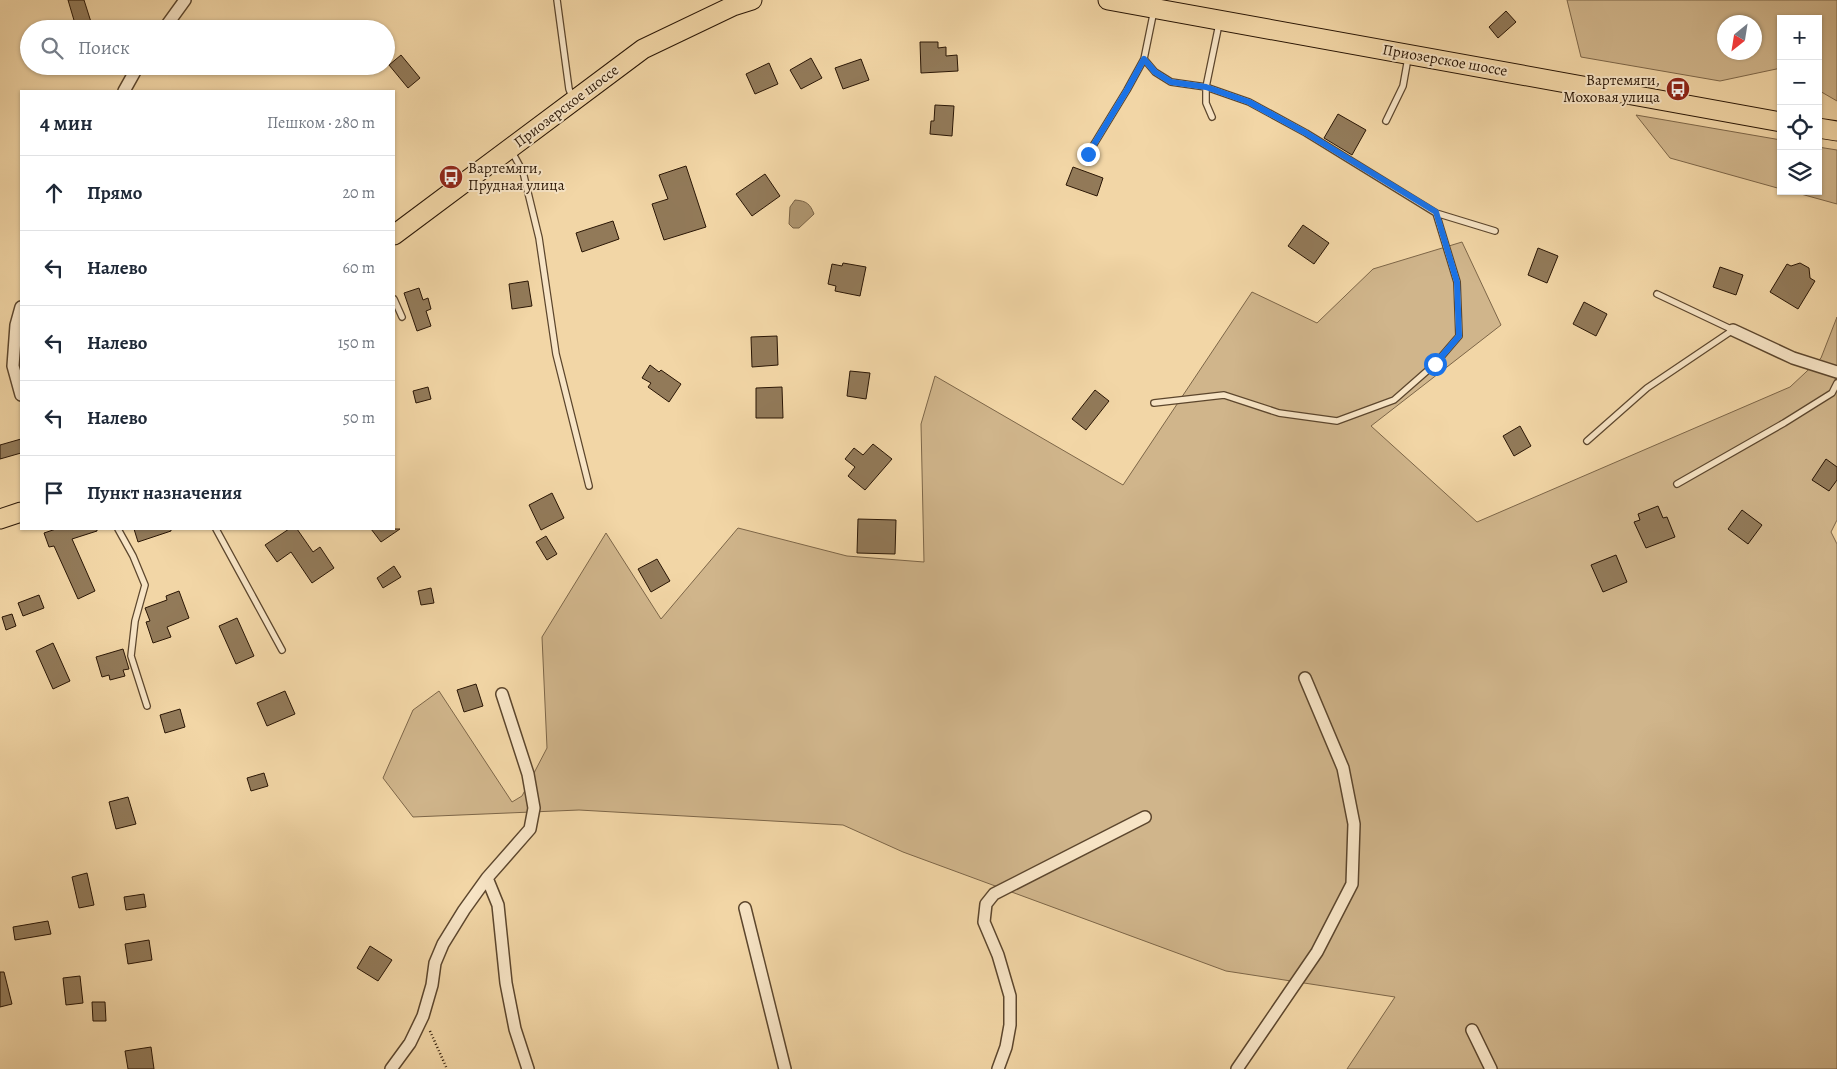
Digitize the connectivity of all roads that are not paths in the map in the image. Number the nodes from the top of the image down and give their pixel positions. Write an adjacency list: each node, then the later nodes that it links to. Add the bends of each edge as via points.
1 (185, 0): 7 (street)
2 (557, 0): 13 (lane, via 569,89)
3 (752, 0): 13 (main road, Приозерское шоссе, via 643,49)
4 (1117, 1): 5 (main road, Приозерское шоссе)
5 (1154, 8): 6 (main road, Приозерское шоссе); 9 (lane)
6 (1220, 19): 8 (main road, Приозерское шоссе); 11 (lane)
7 (171, 20)
8 (1409, 54): 15 (main road, Приозерское шоссе); 16 (lane, via 1403,86)
9 (1144, 59): 11 (lane, via 1155,72 1171,82); 20 (lane)
10 (133, 75): 12 (street)
11 (1206, 87): 14 (lane, via 1206,103); 21 (lane, via 1249,102)
12 (125, 90)
13 (574, 101): 19 (main road, Приозерское шоссе)
14 (1212, 117)
15 (1777, 121)
16 (1386, 122)
17 (1822, 129): 18 (main road)
18 (1837, 131)
19 (510, 148): 23 (main road, Приозерское шоссе); 35 (lane, via 523,172 539,238 556,354)
20 (1088, 154)
21 (1436, 212): 22 (lane); 32 (lane, via 1457,282 1459,336 1435,364 1394,400 1337,421 1279,413 1224,395)
22 (1495, 231)
23 (395, 234)
24 (1657, 294): 28 (lane)
25 (395, 302): 27 (lane)
26 (20, 310): 31 (street, via 13,366)
27 (402, 317)
28 (1733, 330): 29 (street, via 1793,358); 33 (lane, via 1647,388)
29 (1837, 372)
30 (1837, 383): 34 (lane, via 1832,393)
31 (20, 392)
32 (1154, 403)
33 (1587, 442)
34 (1677, 484)
35 (588, 486)
36 (20, 512): 37 (main road)
37 (0, 519)
38 (119, 530): 43 (lane, via 144,585 135,620 131,656)
39 (217, 530): 40 (lane)
40 (282, 650)
41 (1305, 678): 52 (street, via 1343,768 1354,824 1352,884 1317,952)
42 (502, 694): 45 (street, via 528,774 534,808 530,829)
43 (147, 706)
44 (1144, 817): 51 (street, via 994,894 986,904 984,922 1010,996 1010,1025)
45 (487, 878): 48 (street, via 443,944 435,963 423,1016 410,1043); 49 (street, via 498,905 506,983 515,1030)
46 (745, 908): 50 (street)
47 (1472, 1030): 53 (street)
48 (391, 1069)
49 (528, 1069)
50 (785, 1069)
51 (998, 1069)
52 (1237, 1069)
53 (1491, 1069)

